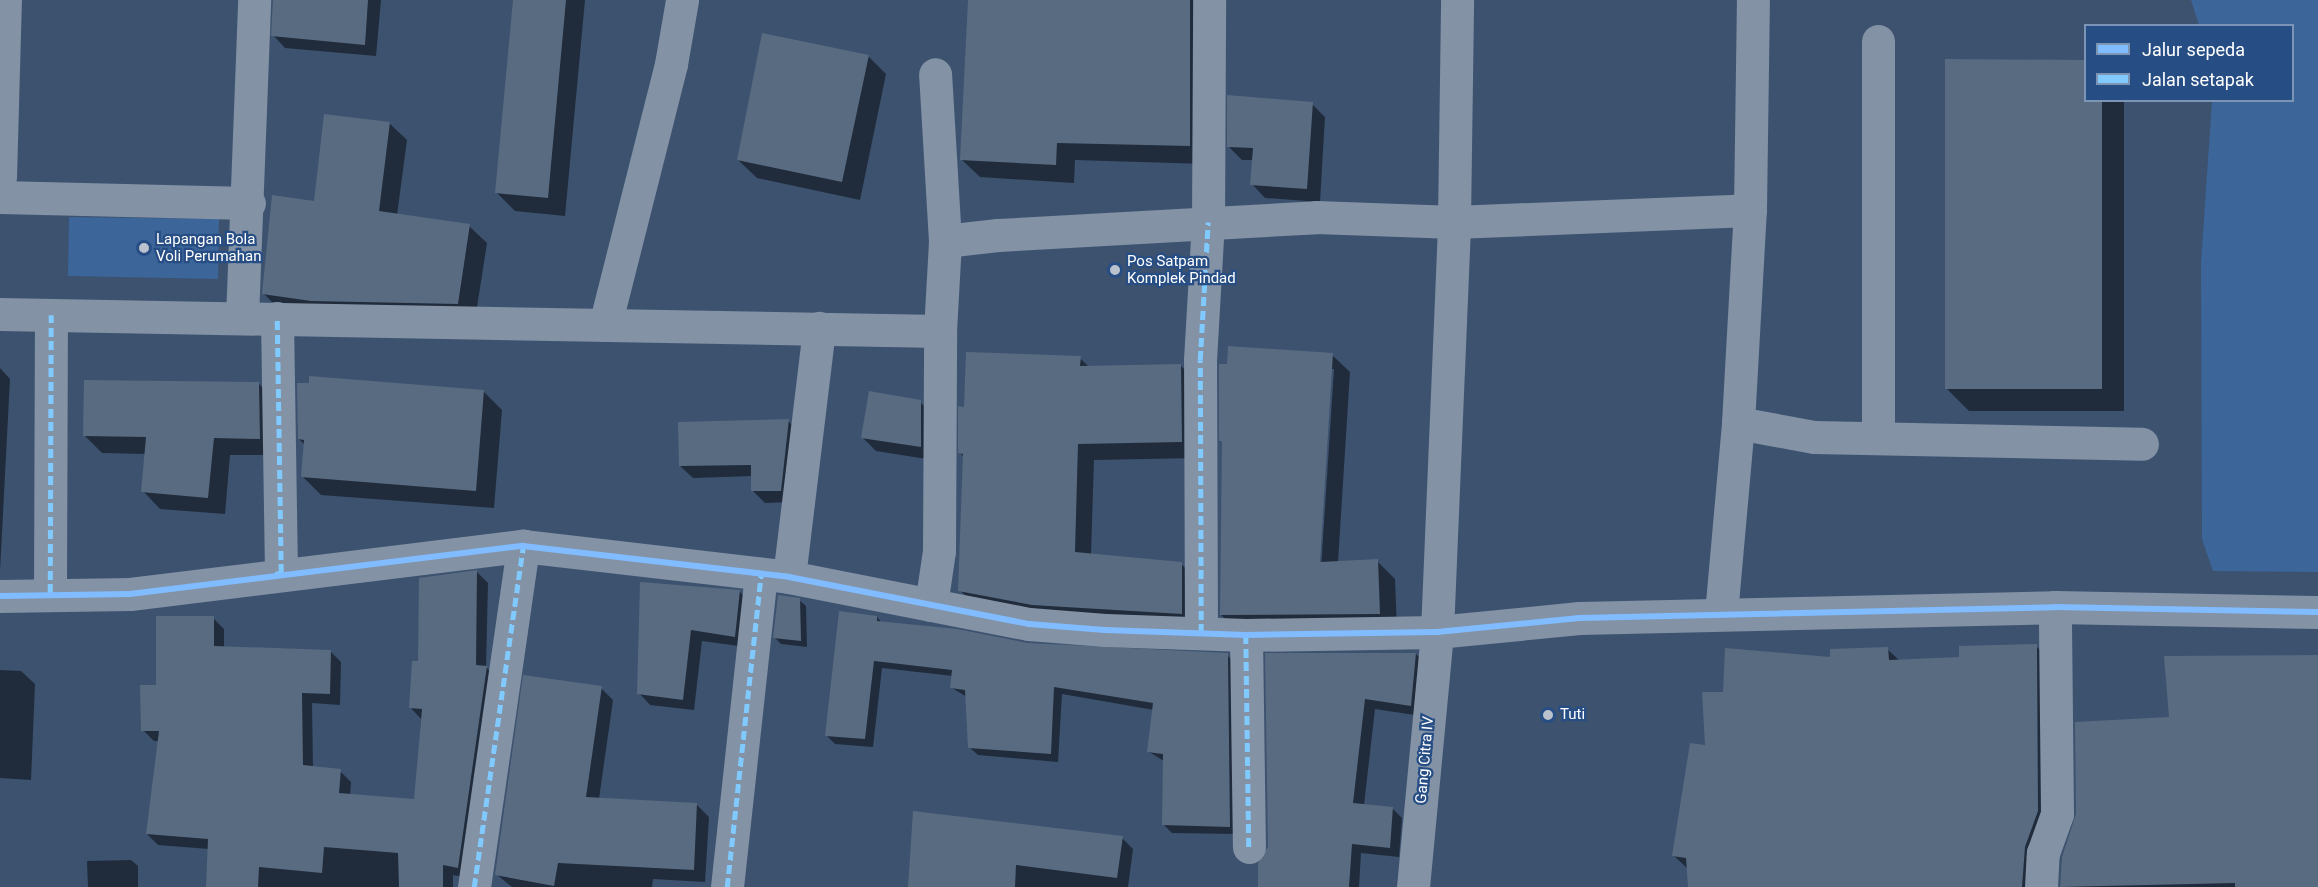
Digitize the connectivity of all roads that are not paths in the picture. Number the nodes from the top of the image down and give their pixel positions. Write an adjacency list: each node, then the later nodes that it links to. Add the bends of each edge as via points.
1 (5, 0): 9 (street)
2 (254, 0): 11 (street)
3 (682, 0): 20 (street, via 671,63)
4 (1209, 0): 13 (street)
5 (1457, 0): 14 (street, Gang Citra IV)
6 (1753, 0): 12 (street)
7 (1878, 41): 24 (street)
8 (935, 74): 15 (street)
9 (0, 177)
10 (0, 197): 11 (street)
11 (249, 203): 18 (street)
12 (1750, 210): 14 (street); 23 (street)
13 (1208, 222): 14 (street, via 1316,217); 15 (street); 36 (street, via 1200,360)
14 (1454, 222): 35 (street, Gang Citra IV)
15 (945, 241): 22 (street)
16 (0, 314): 17 (street)
17 (51, 315): 18 (street); 29 (street)
18 (242, 318): 19 (street)
19 (277, 318): 20 (street); 27 (street)
20 (605, 325): 21 (street)
21 (819, 328): 22 (street); 28 (street)
22 (940, 331): 31 (street, via 939,551)
23 (1738, 423): 24 (street, via 1814,437); 34 (street)
24 (1878, 436): 25 (street)
25 (2142, 444)
26 (523, 546): 27 (street); 28 (street); 39 (street)
27 (281, 573): 29 (street, via 130,594)
28 (775, 576): 31 (street); 40 (street)
29 (50, 593): 30 (street)
30 (0, 596)
31 (931, 605): 36 (street, via 1029,624)
32 (2055, 607): 33 (street); 34 (street); 42 (street, via 2057,814 2043,853)
33 (2318, 612)
34 (1721, 614): 35 (street, via 1579,618)
35 (1437, 632): 37 (street); 41 (street, Gang Citra IV)
36 (1201, 633): 37 (street)
37 (1246, 635): 38 (street)
38 (1249, 847)
39 (474, 887)
40 (727, 887)
41 (1413, 887)
42 (2041, 887)

